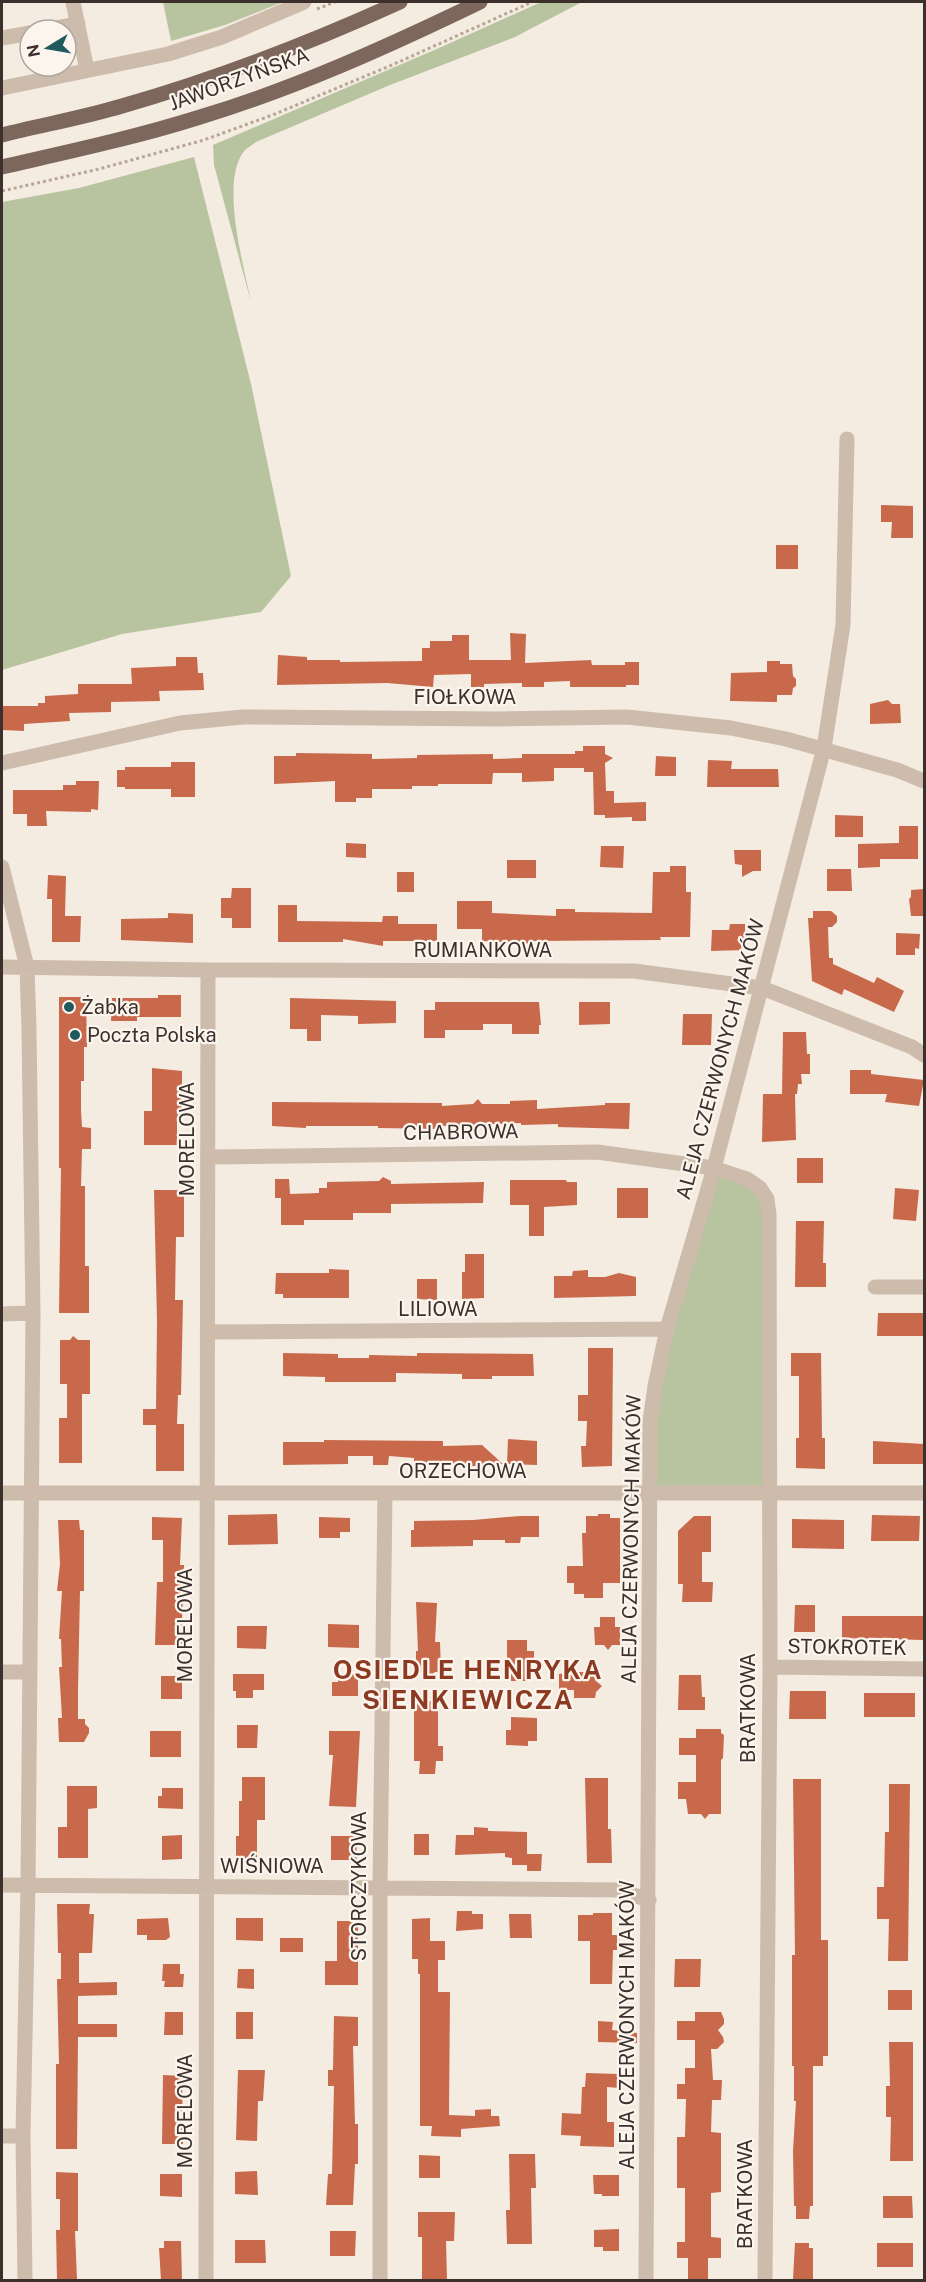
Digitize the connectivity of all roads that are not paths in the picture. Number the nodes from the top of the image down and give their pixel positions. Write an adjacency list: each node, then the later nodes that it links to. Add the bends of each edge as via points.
1 (74, 2): 5 (street)
2 (304, 2): 9 (street, via 222,37 168,54)
3 (399, 2): 11 (main road, JAWORZYŃSKA, via 330,33 211,77 121,107)
4 (480, 2): 12 (main road, JAWORZYŃSKA, via 404,38 257,98 135,136)
5 (77, 18)
6 (78, 24): 9 (street)
7 (18, 35): 8 (street)
8 (2, 38)
9 (87, 70): 10 (street)
10 (2, 88)
11 (2, 135)
12 (2, 167)
13 (847, 439): 14 (street, ALEJA CZERWONYCH MAKÓW, via 843,625)
14 (824, 748): 15 (street, FIOŁKOWA, via 731,728 627,717 243,717 180,723); 16 (street, FIOŁKOWA); 21 (street, ALEJA CZERWONYCH MAKÓW)
15 (2, 763)
16 (924, 781)
17 (2, 867): 19 (street)
18 (2, 966): 19 (street, RUMIANKOWA)
19 (27, 967): 20 (street, RUMIANKOWA); 27 (street)
20 (208, 970): 21 (street, RUMIANKOWA, via 634,971); 23 (street, MORELOWA)
21 (762, 988): 22 (street, RUMIANKOWA); 24 (street, ALEJA CZERWONYCH MAKÓW)
22 (924, 1055)
23 (208, 1157): 24 (street, CHABROWA, via 597,1152); 30 (street, MORELOWA)
24 (714, 1168): 29 (street, ALEJA CZERWONYCH MAKÓW); 36 (street, BRATKOWA, via 747,1179 767,1199)
25 (875, 1287): 26 (street)
26 (924, 1287)
27 (33, 1313): 28 (street); 34 (street)
28 (2, 1314)
29 (667, 1329): 30 (street, LILIOWA); 32 (street, ALEJA CZERWONYCH MAKÓW, via 651,1421)
30 (208, 1332): 35 (street, MORELOWA)
31 (385, 1492): 32 (street, ORZECHOWA); 35 (street, ORZECHOWA); 44 (street, STORCZYKOWA)
32 (649, 1492): 36 (street, ORZECHOWA); 46 (street, ALEJA CZERWONYCH MAKÓW)
33 (2, 1493): 34 (street, ORZECHOWA)
34 (31, 1493): 35 (street, ORZECHOWA); 41 (street)
35 (207, 1493): 45 (street, MORELOWA)
36 (770, 1493): 37 (street, ORZECHOWA); 38 (street, BRATKOWA)
37 (924, 1493)
38 (770, 1667): 39 (street, STOKROTEK); 53 (street, BRATKOWA)
39 (924, 1669)
40 (2, 1672): 41 (street)
41 (30, 1672): 43 (street)
42 (2, 1885): 43 (street, WIŚNIOWA)
43 (28, 1885): 45 (street, WIŚNIOWA); 48 (street)
44 (380, 1886): 45 (street, WIŚNIOWA); 46 (street, WIŚNIOWA, via 618,1890); 51 (street, STORCZYKOWA)
45 (206, 1887): 50 (street, MORELOWA)
46 (649, 1900): 52 (street, ALEJA CZERWONYCH MAKÓW)
47 (2, 2136): 48 (street)
48 (23, 2136): 49 (street)
49 (24, 2280)
50 (207, 2280)
51 (380, 2280)
52 (646, 2280)
53 (765, 2280)

